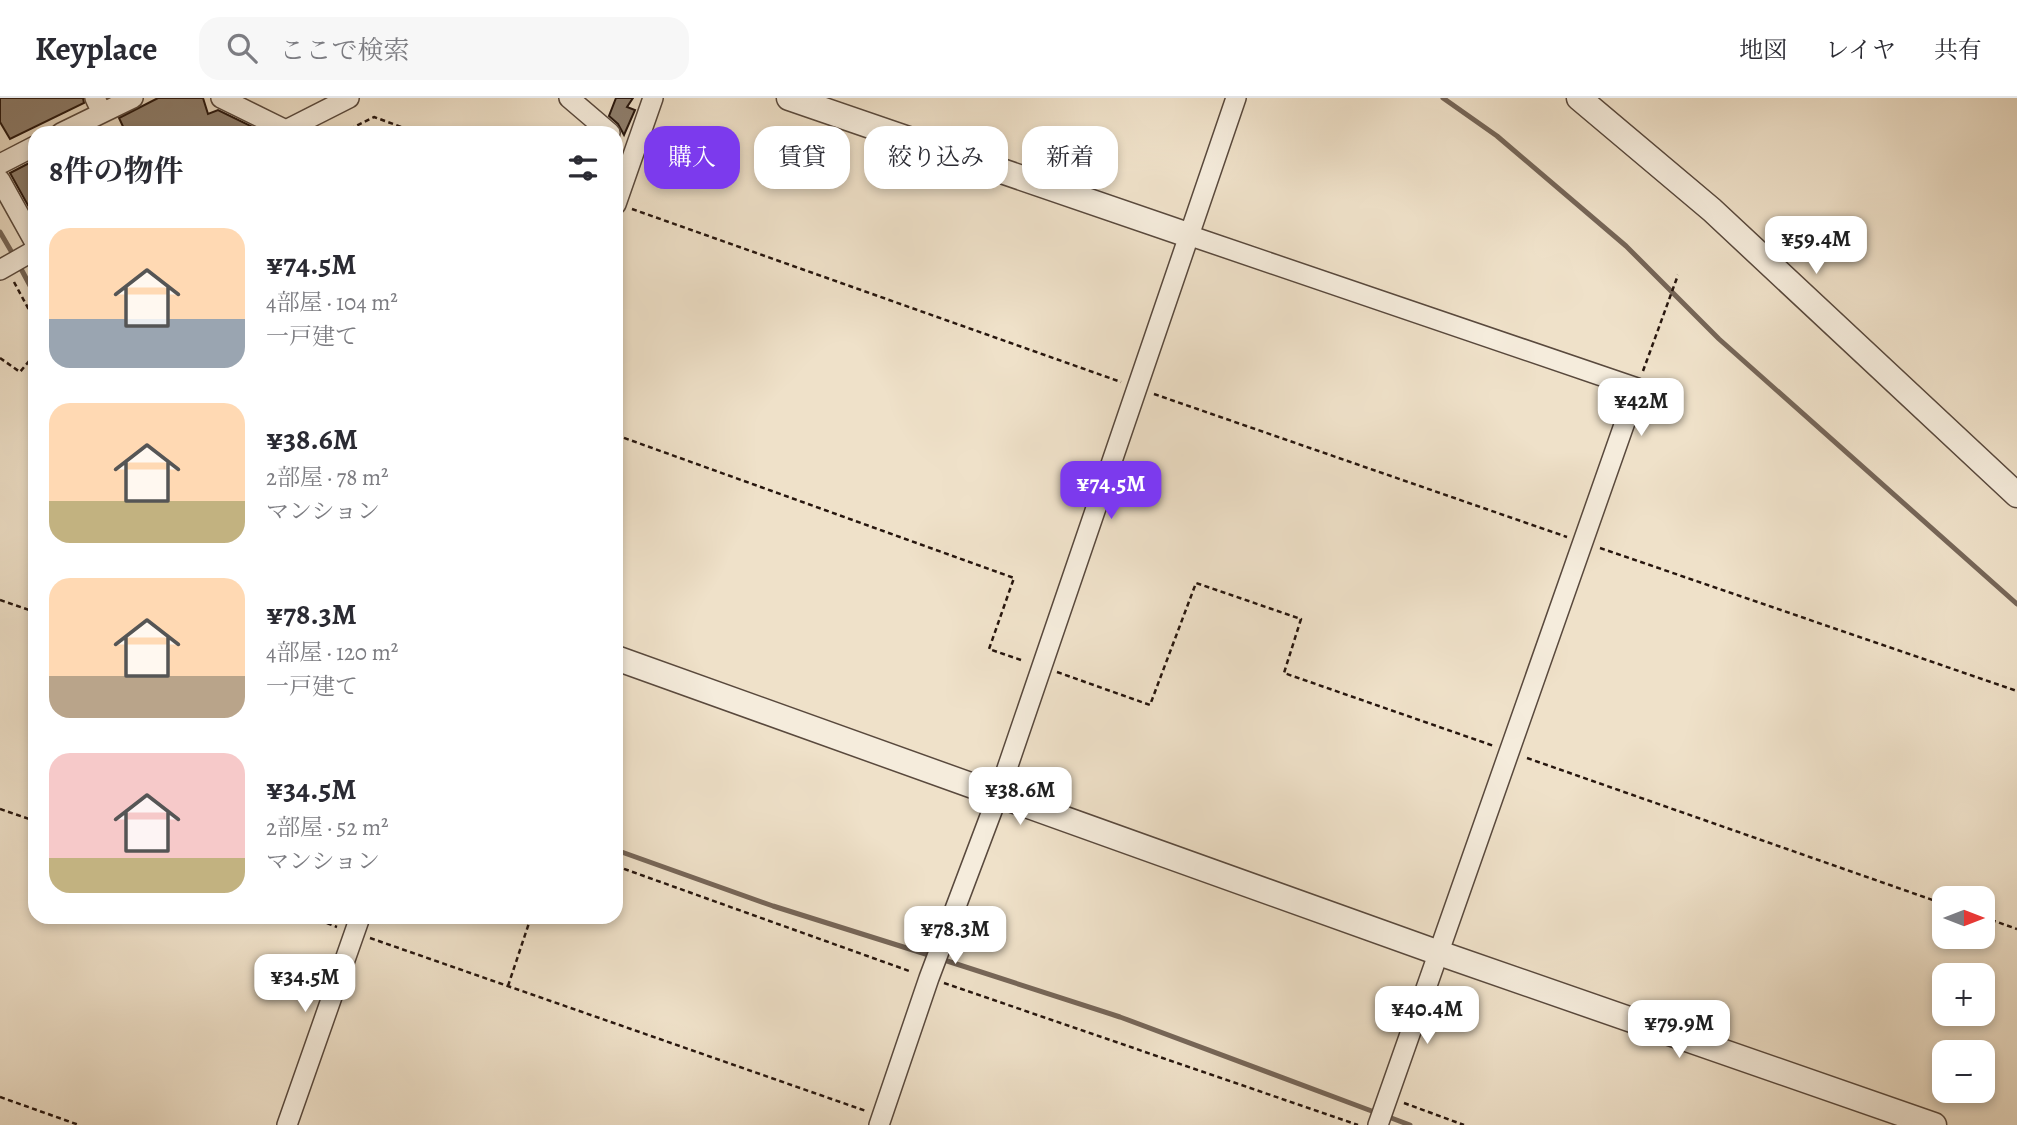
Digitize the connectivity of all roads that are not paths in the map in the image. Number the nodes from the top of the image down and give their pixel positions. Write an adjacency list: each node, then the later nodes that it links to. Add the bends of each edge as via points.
1 (133, 98): 9 (street)
2 (221, 98): 11 (street)
3 (349, 98): 12 (street)
4 (569, 98): 13 (street)
5 (653, 98): 16 (street)
6 (789, 98): 21 (street)
7 (1236, 98): 21 (street)
8 (1578, 98): 24 (street, via 1712,210)
9 (98, 105): 10 (street)
10 (70, 126)
11 (272, 126)
12 (295, 126)
13 (602, 126)
14 (623, 144): 16 (street)
15 (28, 150): 17 (street)
16 (633, 153): 19 (street)
17 (0, 164)
18 (0, 180): 20 (street)
19 (623, 183)
20 (28, 230)
21 (1188, 235): 26 (street); 28 (street, via 1637,388)
22 (28, 254): 23 (street)
23 (3, 268)
24 (2017, 495)
25 (623, 660): 26 (street)
26 (998, 794): 28 (street); 29 (street)
27 (358, 925): 30 (street)
28 (1439, 953): 31 (street); 32 (street)
29 (880, 1122)
30 (287, 1125)
31 (1378, 1125)
32 (1934, 1125)

